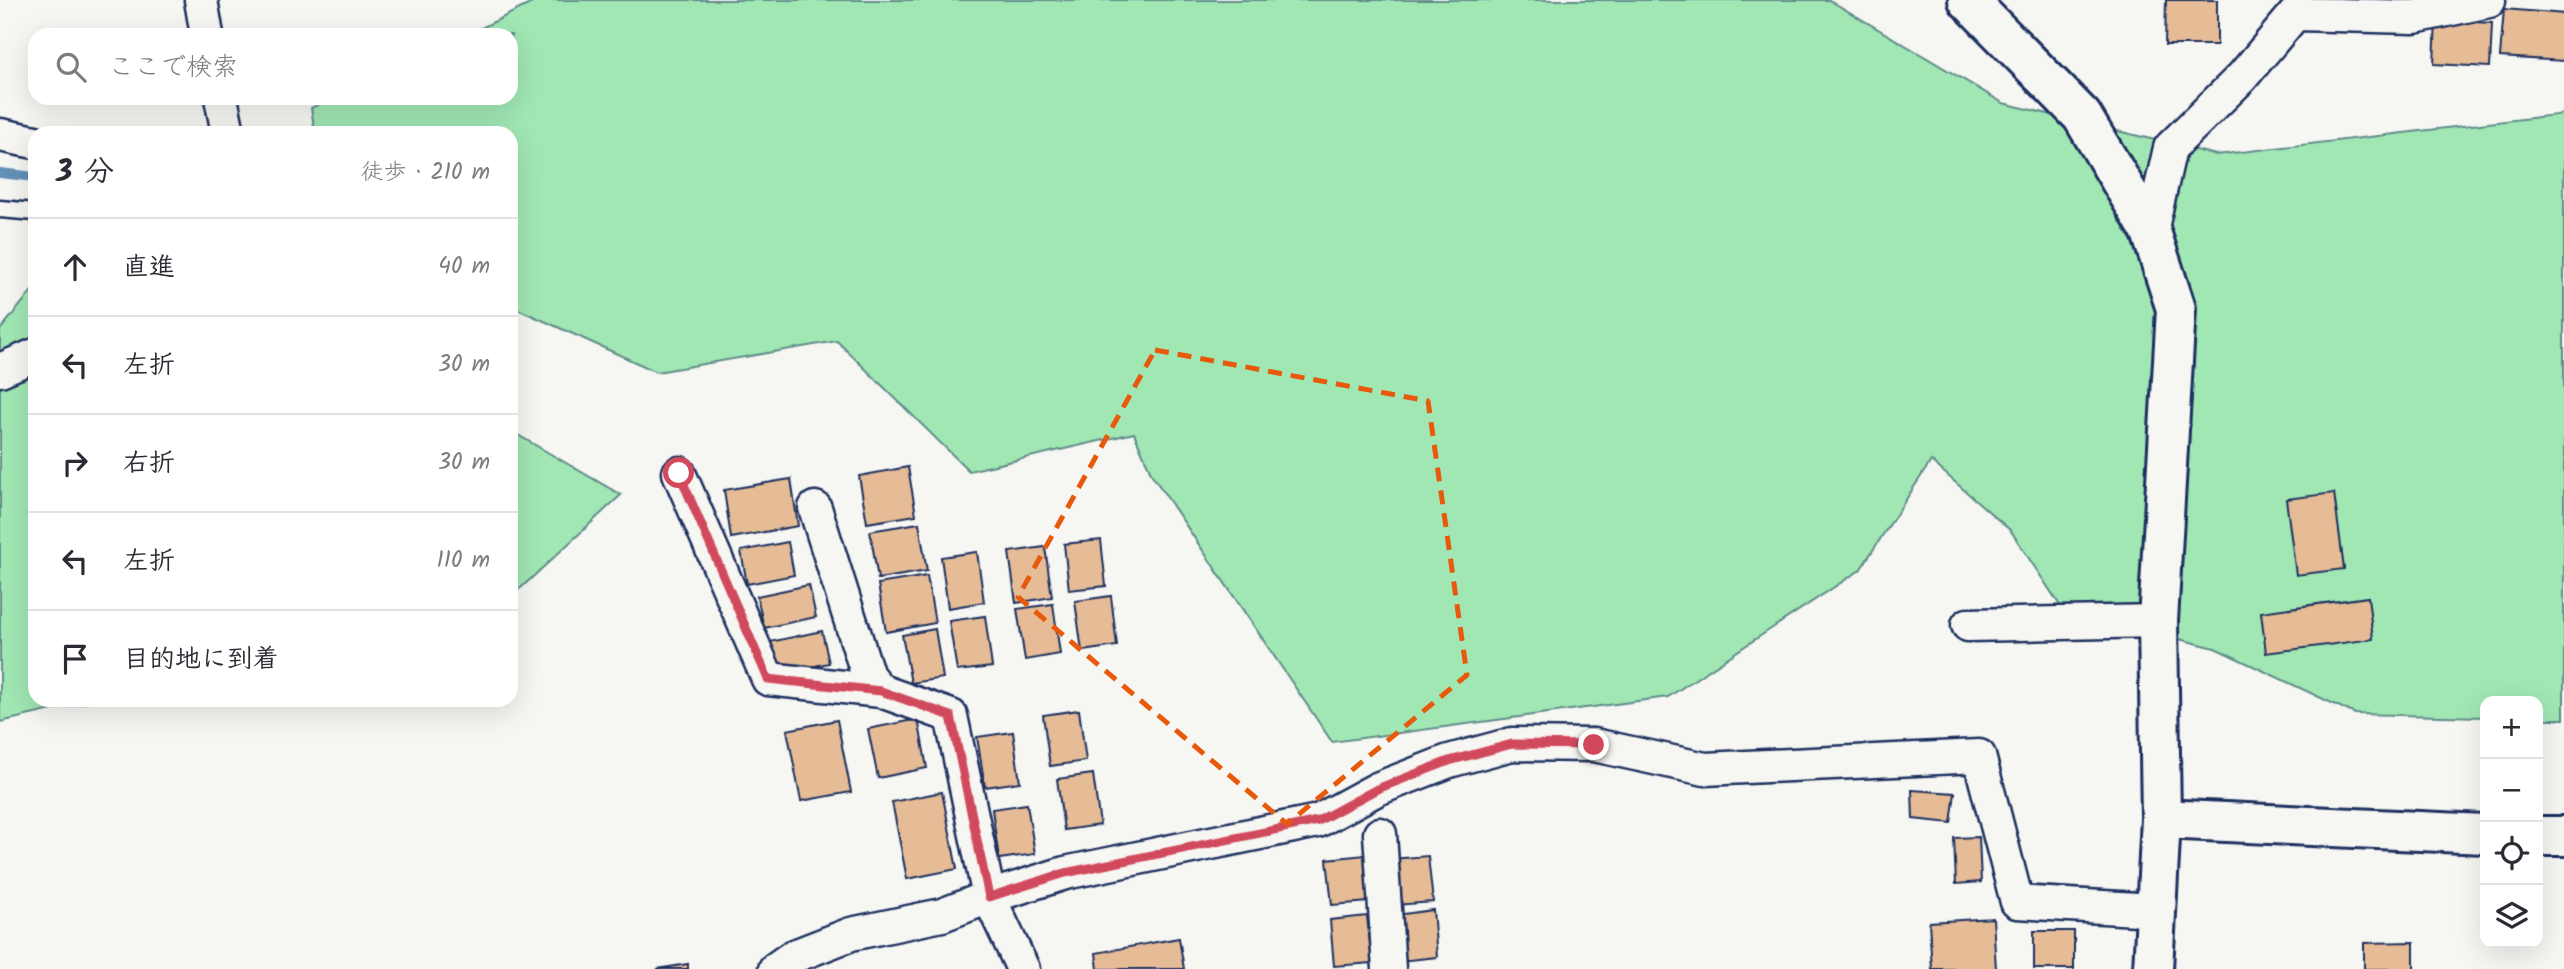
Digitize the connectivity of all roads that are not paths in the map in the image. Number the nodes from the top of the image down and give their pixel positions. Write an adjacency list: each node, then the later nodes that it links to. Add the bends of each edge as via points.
1 (201, 0): 5 (street)
2 (1968, 0): 12 (street, via 2082,116)
3 (2489, 1): 4 (street, via 2414,17)
4 (2294, 7): 12 (street, via 2242,77 2170,148)
5 (206, 28)
6 (222, 105): 7 (street)
7 (223, 126)
8 (0, 135): 9 (street)
9 (28, 141)
10 (0, 209): 11 (lane)
11 (28, 211)
12 (2151, 232): 17 (street, via 2176,309)
13 (28, 358): 14 (street)
14 (0, 370)
15 (679, 473): 19 (street, via 768,679)
16 (815, 508): 19 (street, via 869,676)
17 (2158, 621): 18 (street); 20 (street)
18 (1968, 625)
19 (881, 691): 25 (street, via 951,716)
20 (2161, 820): 22 (street); 26 (street)
21 (1380, 834): 29 (street)
22 (2480, 834)
23 (2543, 836): 24 (street)
24 (2564, 836)
25 (989, 897): 26 (street, via 1065,873 1318,821 1377,789 1449,761 1512,744 1580,744 1705,769 1979,756 2017,902); 27 (street, via 942,915 851,934 792,957); 28 (street)
26 (2155, 911): 30 (street)
27 (775, 969)
28 (1023, 969)
29 (1390, 969)
30 (2153, 969)

